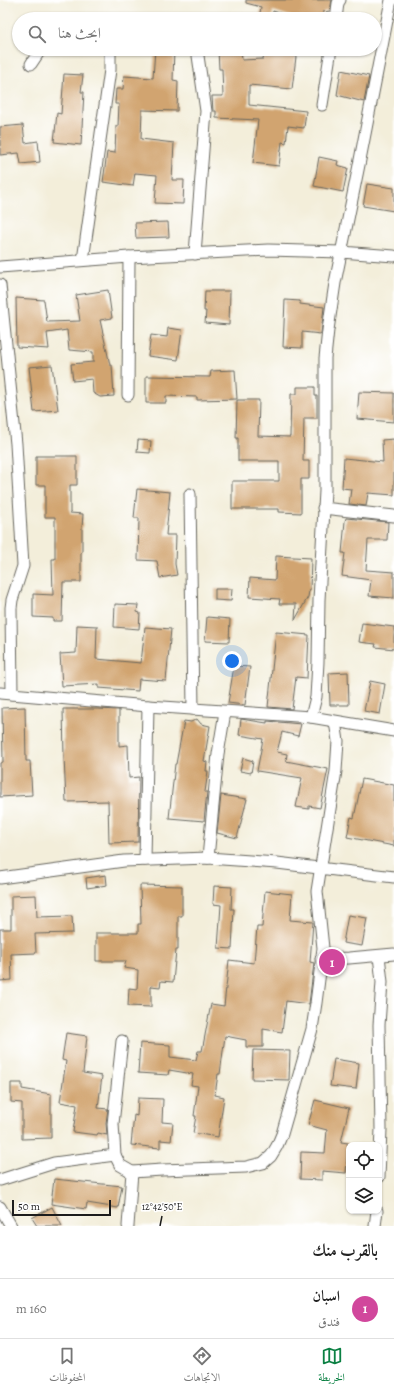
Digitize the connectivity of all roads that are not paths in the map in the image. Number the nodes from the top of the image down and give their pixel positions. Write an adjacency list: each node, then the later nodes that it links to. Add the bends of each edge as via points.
1 (340, 0): 3 (street)
2 (391, 0): 4 (street)
3 (337, 12)
4 (382, 45)
5 (37, 56): 10 (street)
6 (110, 56): 16 (street)
7 (197, 56): 13 (street, via 206,111)
8 (330, 56): 11 (street)
9 (380, 56): 12 (street)
10 (32, 64)
11 (322, 105)
12 (341, 252): 13 (street, via 268,250); 14 (street); 21 (street, via 325,358)
13 (195, 254): 15 (street)
14 (394, 256)
15 (130, 257): 16 (street); 19 (street)
16 (83, 260): 17 (street)
17 (0, 267)
18 (0, 285): 24 (street, via 16,444 23,566 11,608)
19 (128, 395)
20 (190, 494): 26 (street)
21 (323, 508): 22 (street); 28 (street, via 316,697)
22 (394, 516)
23 (0, 693): 24 (street)
24 (12, 694): 25 (street)
25 (148, 706): 26 (street); 32 (street)
26 (193, 709): 27 (street)
27 (225, 712): 28 (street); 31 (street, via 218,754)
28 (311, 717): 29 (street)
29 (335, 722): 30 (street); 33 (street, via 338,741 336,771)
30 (394, 731)
31 (208, 858): 32 (street); 33 (street)
32 (145, 860): 35 (street)
33 (320, 868): 34 (street); 38 (street, via 317,891)
34 (394, 877)
35 (0, 878)
36 (394, 954): 37 (street)
37 (379, 956): 38 (street); 40 (street, via 382,982)
38 (321, 958): 42 (street, via 312,1029 282,1134 271,1156 263,1163 246,1167)
39 (122, 1041): 41 (street, via 113,1124)
40 (380, 1142)
41 (114, 1155): 42 (street, via 120,1165); 43 (street, via 54,1163)
42 (132, 1172): 47 (street)
43 (0, 1180)
44 (0, 1207): 46 (street)
45 (377, 1214): 48 (street)
46 (11, 1226)
47 (128, 1226)
48 (375, 1226)

